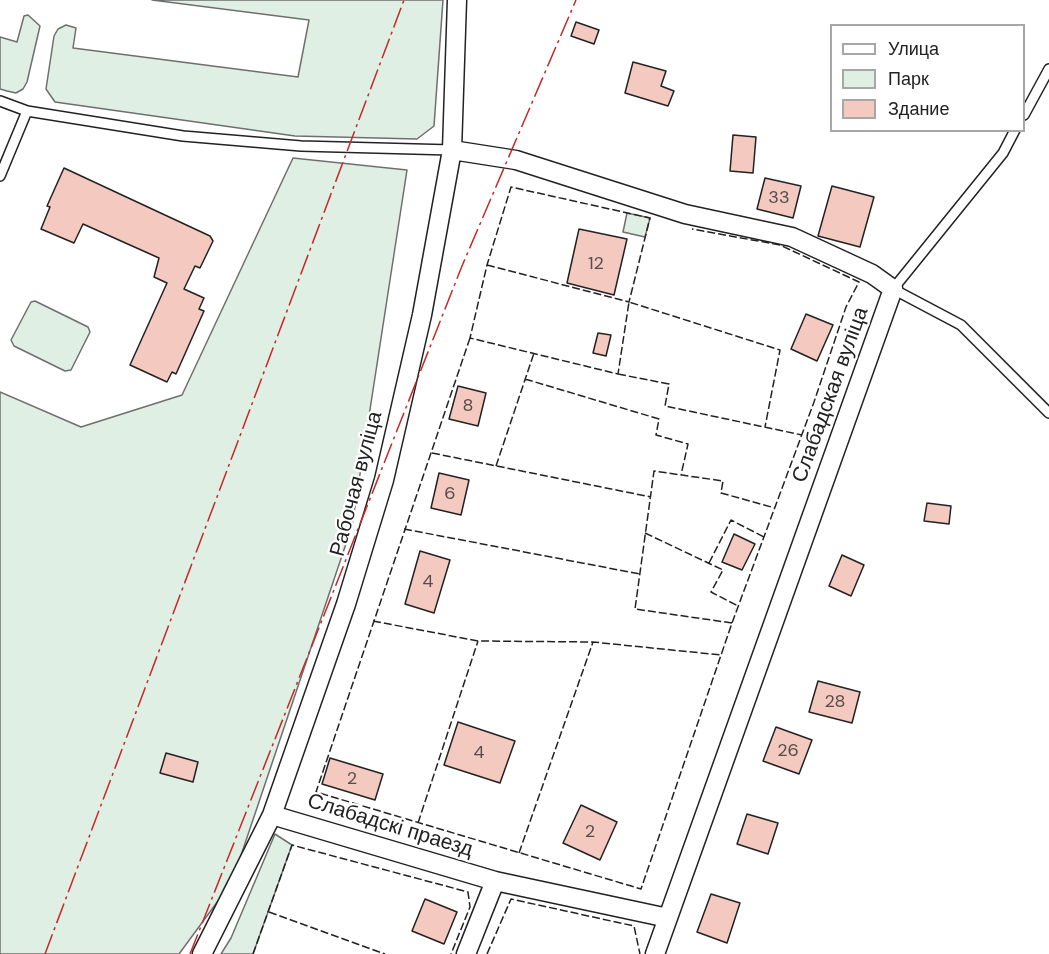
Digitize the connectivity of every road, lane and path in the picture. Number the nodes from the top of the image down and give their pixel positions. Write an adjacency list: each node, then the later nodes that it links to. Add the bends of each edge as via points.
1 (457, 0): 7 (street, Рабочая вуліца)
2 (1049, 69): 5 (lane)
3 (0, 101): 4 (lane)
4 (27, 111): 7 (lane, via 206,138 301,146); 8 (lane)
5 (1025, 111)
6 (1014, 132): 9 (lane, via 1003,153)
7 (452, 150): 9 (street, Слабадская вуліца, via 516,160 685,214 792,237 872,274); 11 (street, Рабочая вуліца, via 422,315 384,480 346,604)
8 (0, 176)
9 (893, 289): 10 (lane, via 961,324); 13 (street, Слабадская вуліца)
10 (1049, 413)
11 (272, 815): 12 (street, Слабадскі праезд); 14 (street, Рабочая вуліца)
12 (495, 881): 13 (street, Слабадскі праезд); 15 (street)
13 (668, 918): 16 (street, Слабадская вуліца)
14 (202, 954)
15 (466, 954)
16 (655, 954)

